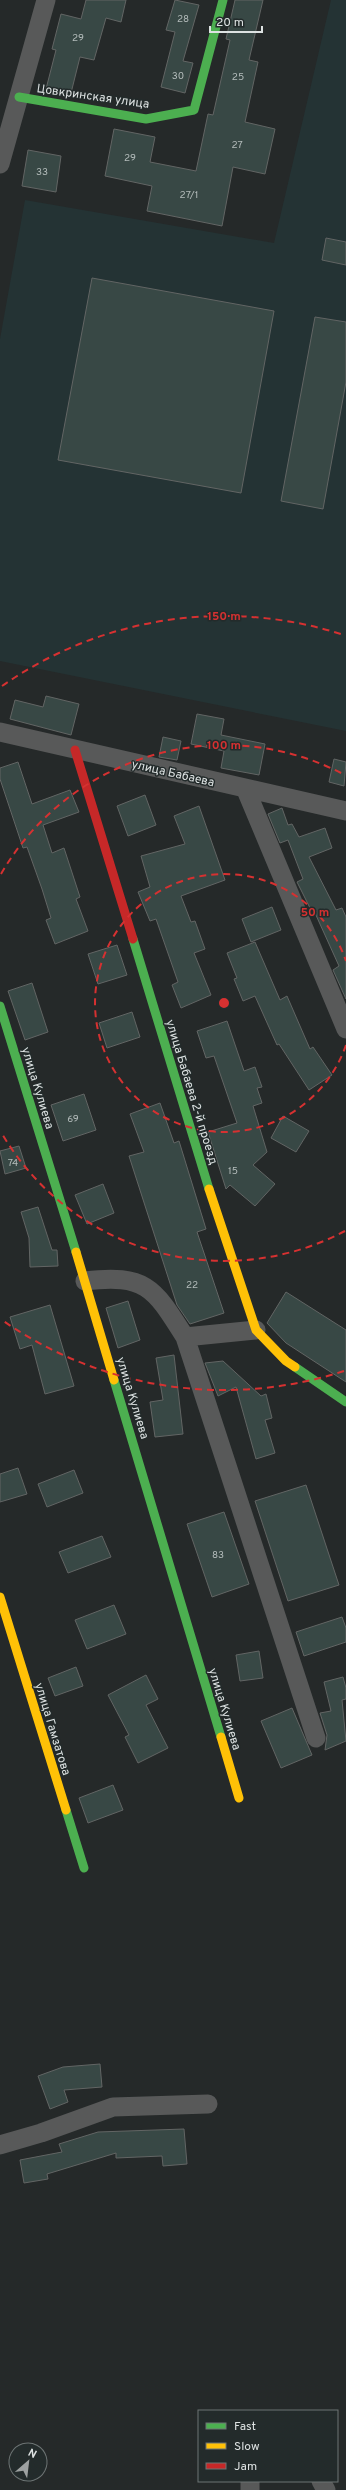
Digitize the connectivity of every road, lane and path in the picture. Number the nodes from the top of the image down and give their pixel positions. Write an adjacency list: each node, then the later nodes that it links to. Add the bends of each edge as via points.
1 (46, 0): 3 (street)
2 (223, 0): 3 (street, Цовкринская улица, via 194,110 146,119)
3 (19, 97): 4 (street)
4 (0, 164)
5 (0, 732): 6 (street, улица Бабаева)
6 (75, 750): 7 (street, улица Бабаева); 12 (street, улица Бабаева 2-й проезд, via 227,1247)
7 (246, 790): 8 (street, улица Бабаева); 10 (street)
8 (346, 811)
9 (0, 1006): 11 (street, улица Кулиева)
10 (346, 1029)
11 (85, 1281): 13 (street, via 116,1277 142,1284 162,1301); 17 (street, улица Кулиева)
12 (256, 1330): 13 (street); 14 (street, улица Бабаева 2-й проезд, via 286,1361)
13 (185, 1337): 16 (street)
14 (346, 1402)
15 (0, 1597): 18 (street, улица Гамзатова)
16 (316, 1738)
17 (239, 1798)
18 (84, 1868)
19 (208, 2104): 20 (street, via 113,2107)
20 (0, 2145)

